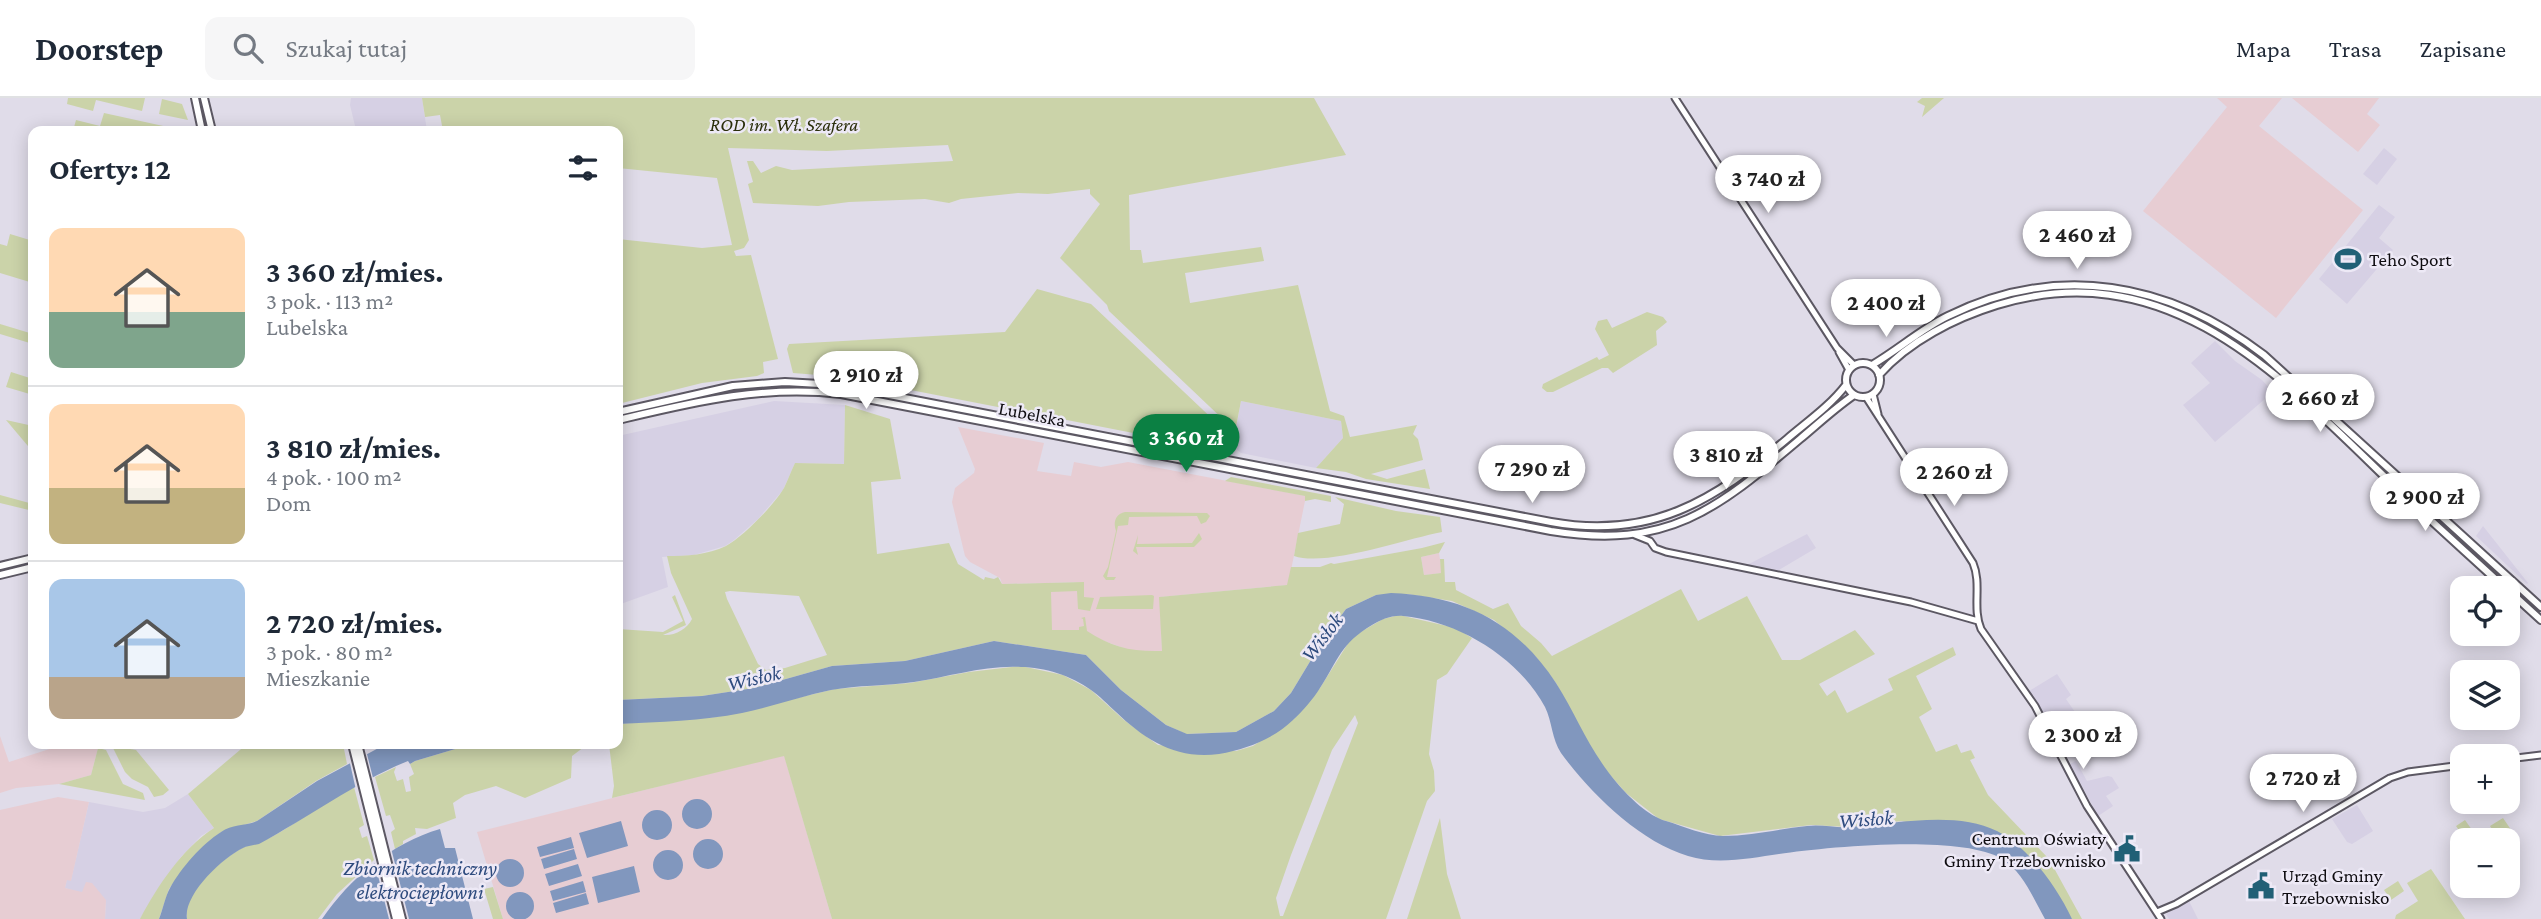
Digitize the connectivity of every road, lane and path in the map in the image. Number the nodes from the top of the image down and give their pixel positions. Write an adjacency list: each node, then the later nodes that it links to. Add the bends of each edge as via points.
1 (195, 98): 4 (main road)
2 (204, 98): 5 (main road)
3 (1675, 98): 7 (street)
4 (201, 126)
5 (211, 126)
6 (1872, 365): 7 (main road, via 1863,362); 8 (main road); 27 (main road, via 1923,330 2003,294 2046,286 2095,285 2142,292 2183,306 2246,341)
7 (1852, 367): 9 (main road)
8 (1880, 375): 12 (main road, via 1879,386); 25 (main road, via 1922,340 1967,316 2019,299 2105,295 2147,303 2189,317 2241,348)
9 (1846, 385): 10 (main road); 16 (main road, Lubelska, via 1761,461)
10 (1854, 395): 12 (main road); 17 (main road, Lubelska)
11 (685, 396): 13 (main road); 14 (main road, Lubelska); 16 (main road, Lubelska, via 760,383 837,385 1551,522 1600,527 1652,521)
12 (1869, 396): 29 (street, via 1975,566)
13 (687, 404): 15 (main road, Lubelska); 19 (main road, Lubelska, via 774,391 853,395 1576,535)
14 (623, 411)
15 (623, 419)
16 (1708, 497): 17 (main road, via 1715,498)
17 (1714, 507): 18 (main road, Lubelska)
18 (1655, 531): 19 (main road, Lubelska); 20 (street)
19 (1635, 535): 20 (street)
20 (1650, 541): 29 (street, via 1666,552 1911,602)
21 (28, 559): 22 (main road)
22 (0, 566)
23 (28, 567): 24 (main road)
24 (0, 575)
25 (2493, 576)
26 (2520, 601): 28 (main road)
27 (2541, 607)
28 (2541, 620)
29 (1978, 621): 35 (street, via 2039,714 2091,812)
30 (353, 749): 36 (main road)
31 (359, 749): 37 (main road)
32 (2541, 755): 33 (street)
33 (2520, 758)
34 (2450, 767): 35 (street, via 2390,778)
35 (2157, 912): 38 (street)
36 (396, 919)
37 (402, 919)
38 (2161, 919)

